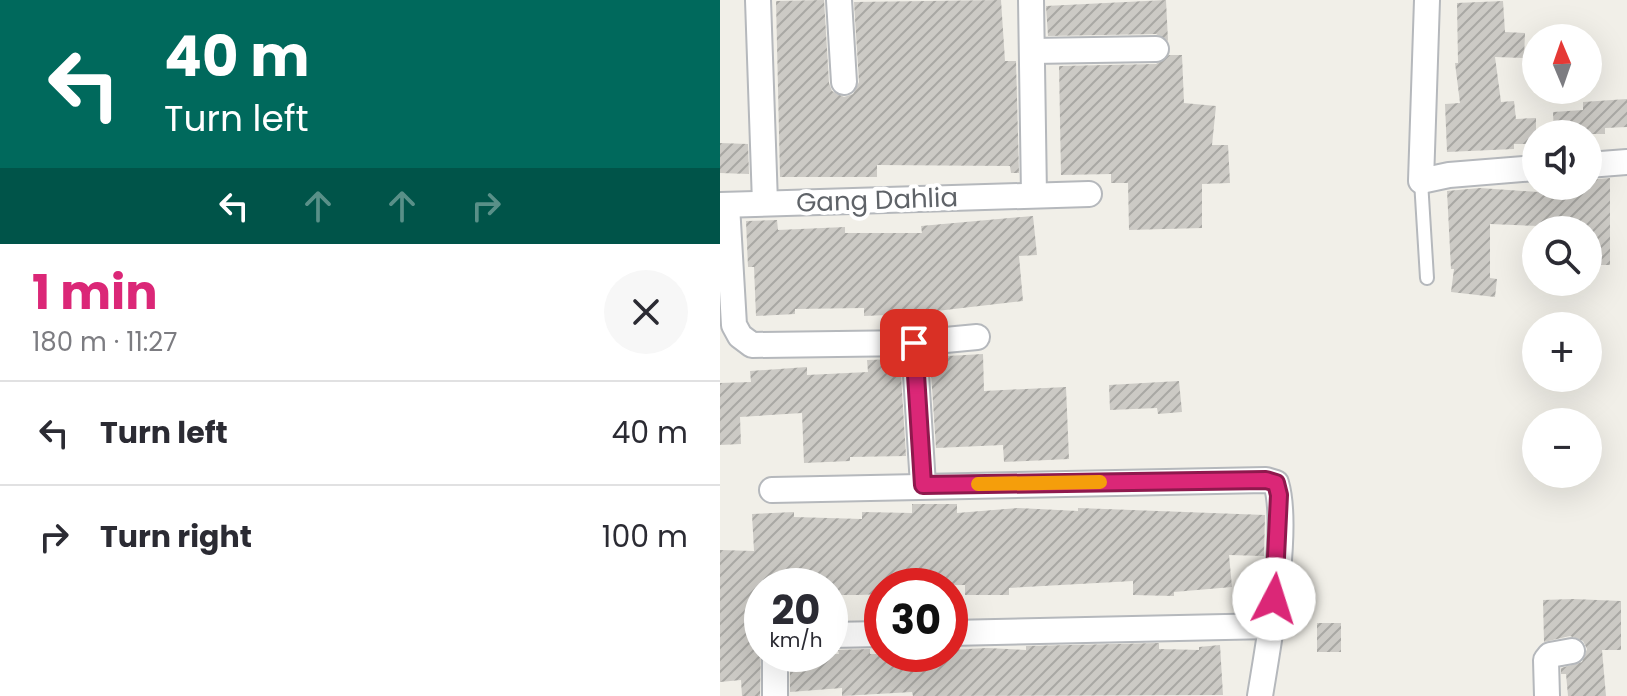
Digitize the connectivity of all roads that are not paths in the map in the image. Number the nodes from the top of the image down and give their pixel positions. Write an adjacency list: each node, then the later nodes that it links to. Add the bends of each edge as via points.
1 (758, 0): 14 (street)
2 (839, 0): 7 (street)
3 (1031, 0): 6 (street)
4 (1427, 0): 11 (street)
5 (1156, 49): 6 (street)
6 (1032, 51): 13 (street)
7 (844, 82)
8 (1627, 162): 9 (street)
9 (1602, 164)
10 (1522, 169): 11 (street)
11 (1421, 181): 16 (lane)
12 (1089, 194): 13 (street, Gang Dahlia)
13 (1034, 195): 14 (street, Gang Dahlia)
14 (765, 203): 15 (street, Gang Dahlia)
15 (724, 205): 18 (street, via 734,325 752,345)
16 (1427, 278)
17 (977, 337): 18 (street)
18 (914, 343): 19 (street)
19 (923, 485): 20 (street); 21 (street, via 1276,483 1280,517)
20 (772, 490)
21 (1272, 626): 22 (street); 26 (street)
22 (968, 633)
23 (1572, 651): 27 (street, via 1546,660)
24 (775, 672): 25 (street)
25 (775, 696)
26 (1260, 696)
27 (1547, 696)

